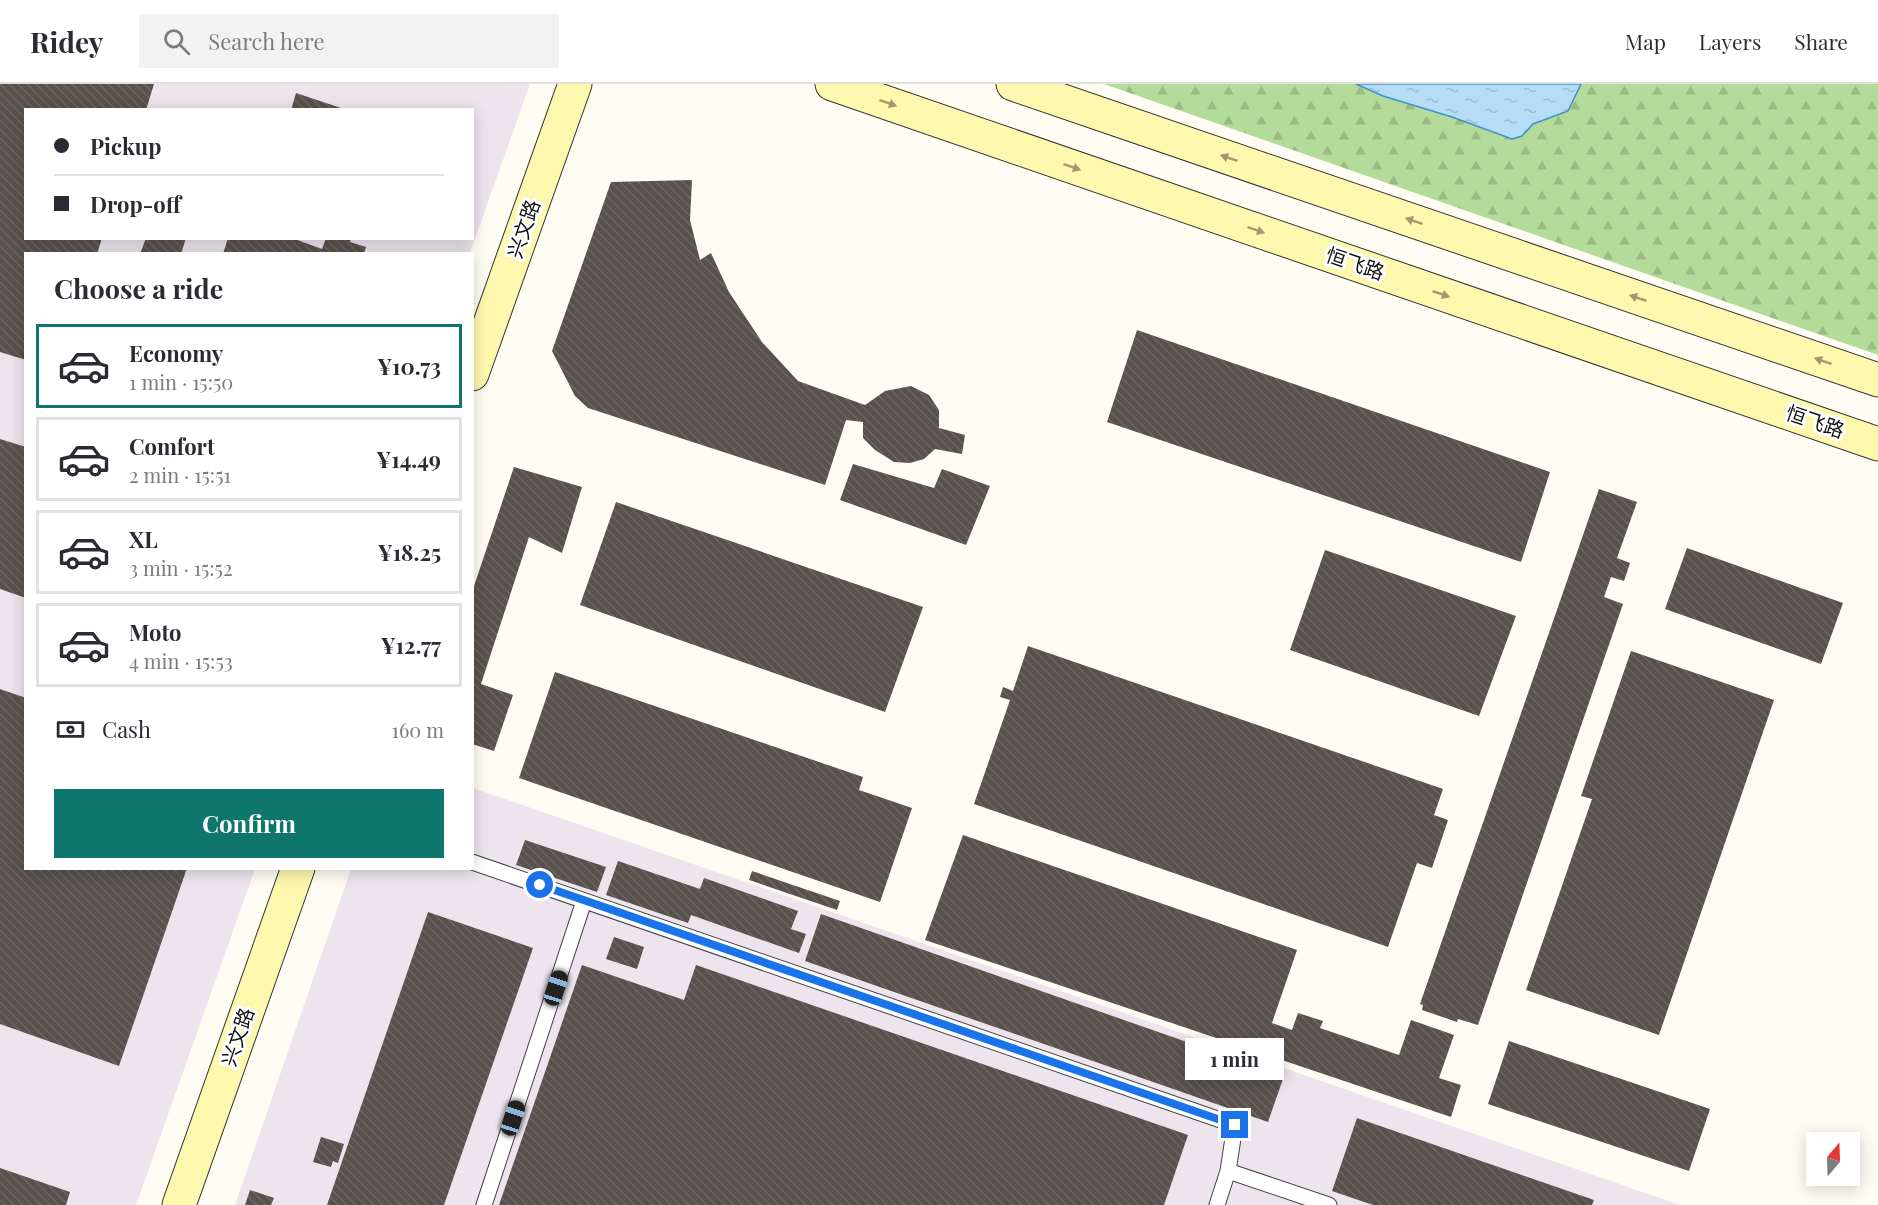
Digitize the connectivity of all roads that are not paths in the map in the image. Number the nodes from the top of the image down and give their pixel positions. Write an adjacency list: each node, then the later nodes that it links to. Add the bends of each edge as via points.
1 (575, 84): 4 (main road, 兴文路)
2 (832, 84): 6 (main road, 恒飞路, one-way to 6)
3 (1013, 84): 5 (main road, one-way to 3)
4 (474, 368)
5 (1878, 380)
6 (1878, 444)
7 (474, 863): 9 (lane)
8 (297, 870): 11 (main road, 兴文路)
9 (585, 901): 10 (lane, via 1235,1125); 12 (lane)
10 (1228, 1171): 13 (lane); 14 (lane)
11 (179, 1205)
12 (484, 1205)
13 (1217, 1205)
14 (1329, 1205)

